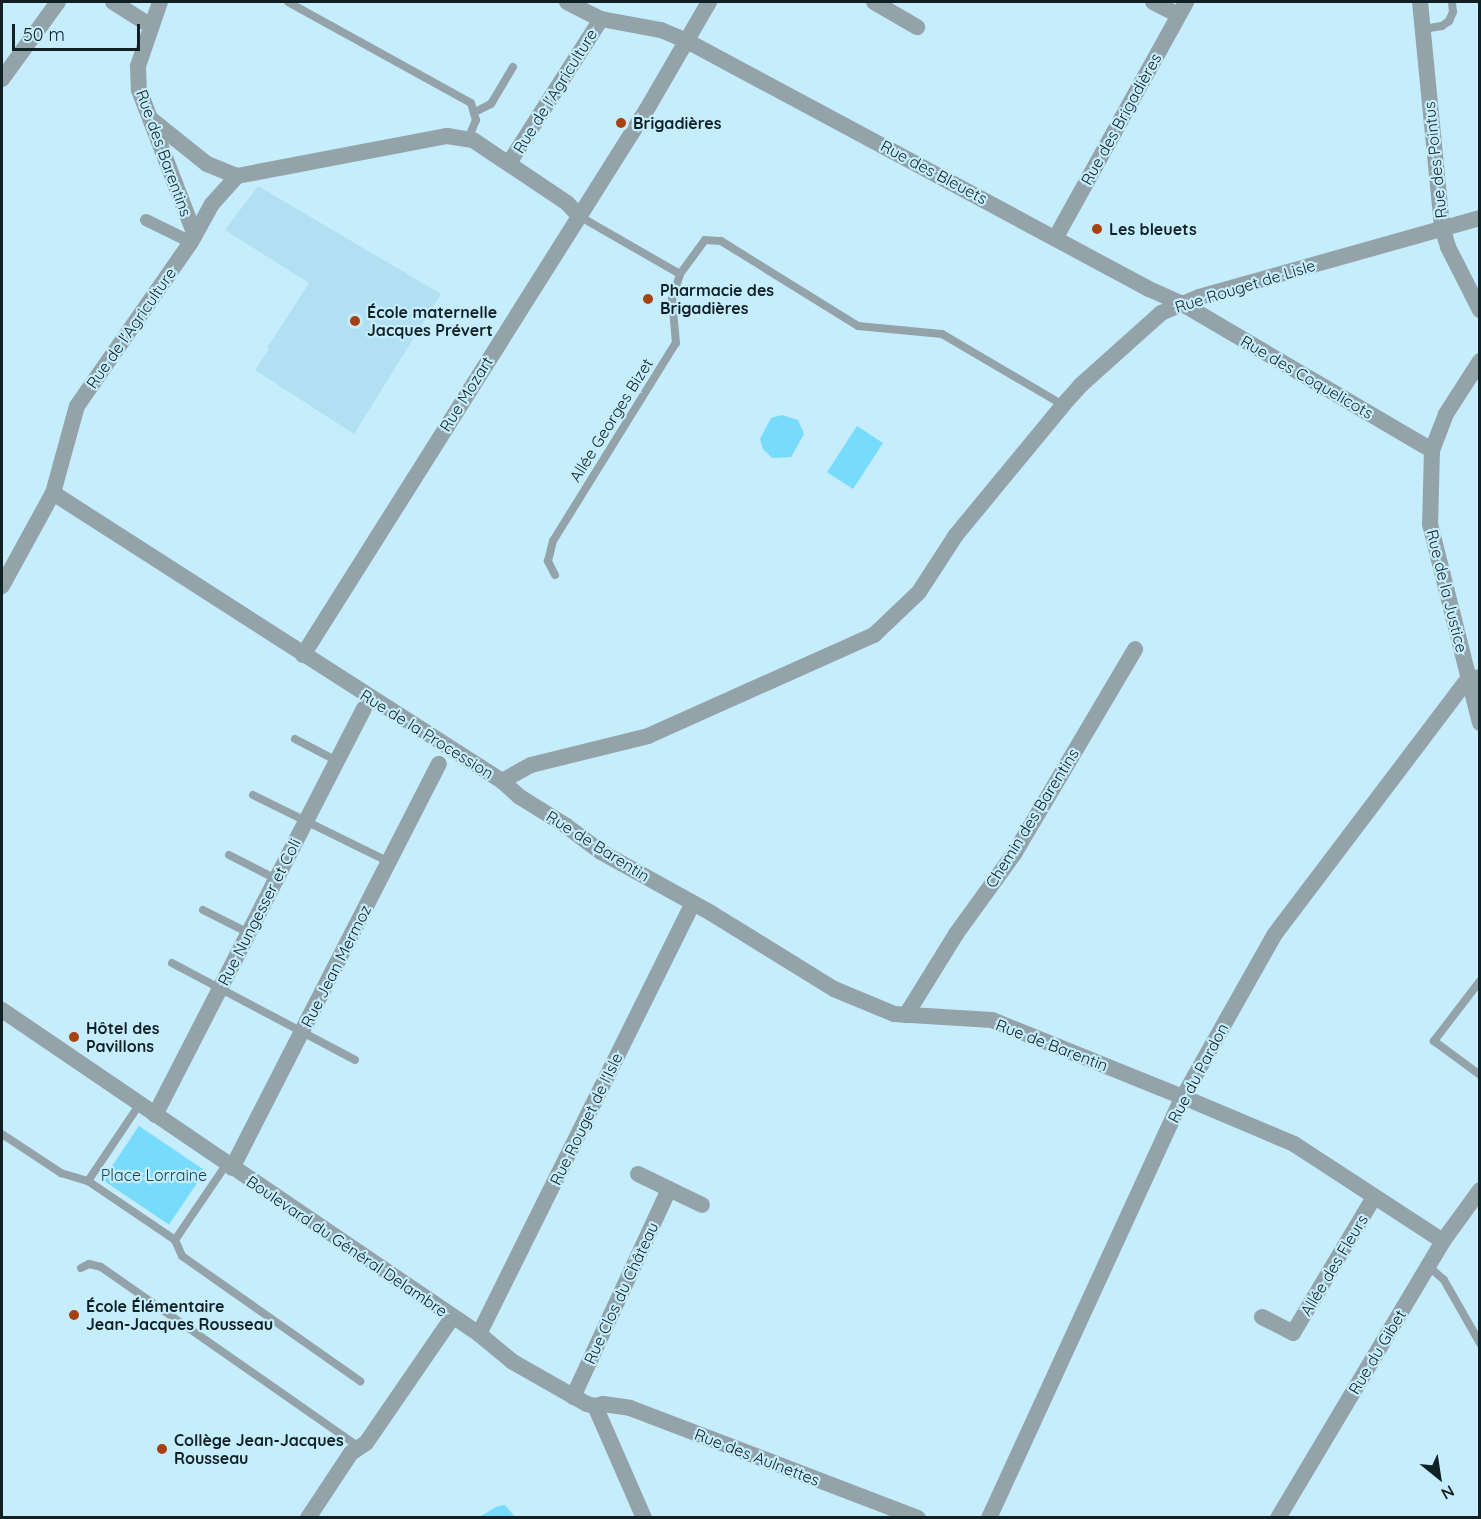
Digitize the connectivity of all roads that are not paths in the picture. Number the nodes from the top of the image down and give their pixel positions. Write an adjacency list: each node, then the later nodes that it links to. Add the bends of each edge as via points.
1 (58, 2): 18 (street)
2 (113, 2): 13 (street)
3 (160, 2): 13 (street, Rue des Barentins)
4 (288, 2): 19 (lane, via 471,103)
5 (567, 2): 12 (street, Rue des Bleuets)
6 (708, 2): 16 (street)
7 (874, 2): 14 (street)
8 (1153, 2): 11 (street)
9 (1420, 2): 15 (street, Rue des Pointus)
10 (1452, 2): 15 (lane, via 1449,21)
11 (1182, 8): 28 (street, Rue des Brigadières)
12 (601, 19): 16 (street, Rue des Bleuets, via 661,30); 22 (street, Rue de l'Agriculture)
13 (151, 26): 20 (street, Rue des Barentins, via 138,66 139,90)
14 (917, 27)
15 (1423, 29): 27 (street, Rue des Pointus)
16 (687, 41): 24 (street, Rue Mozart); 28 (street, Rue des Bleuets)
17 (513, 67): 19 (lane, via 491,104)
18 (2, 79)
19 (475, 112): 21 (lane)
20 (152, 120): 23 (street, via 207,164); 29 (street, Rue des Barentins)
21 (468, 139): 22 (street, Rue de l'Agriculture); 23 (street, Rue de l'Agriculture, via 447,136)
22 (509, 163): 24 (street, Rue de l'Agriculture)
23 (237, 176): 29 (street, Rue de l'Agriculture, via 212,204)
24 (578, 215): 30 (lane); 41 (street, Rue Mozart)
25 (1479, 218): 27 (street, Rue Rouget de Lisle)
26 (146, 220): 29 (street)
27 (1442, 227): 31 (street, Rue Rouget de Lisle); 32 (street, Rue des Pointus)
28 (1056, 237): 31 (street, Rue des Bleuets)
29 (193, 238): 36 (street, Rue de l'Agriculture, via 77,406)
30 (680, 274): 34 (lane, Allée Georges Bizet, via 705,240 721,242 858,326 942,334); 37 (lane, Allée Georges Bizet, via 672,299 676,343 553,541 548,561)
31 (1181, 303): 34 (street, Rue Rouget de Lisle, via 1161,313); 35 (street, Rue des Coquelicots)
32 (1479, 310)
33 (1479, 361): 35 (street, Rue de la Justice, via 1446,414)
34 (1063, 405): 39 (street, Rue Rouget de Lisle, via 956,535)
35 (1432, 450): 42 (street, Rue de la Justice, via 1430,524)
36 (53, 493): 38 (street, Rue de l'Agriculture); 41 (street, Rue de la Procession)
37 (555, 575)
38 (2, 586)
39 (919, 592): 48 (street, Rue de la Procession, via 874,635 849,647 648,736 531,765)
40 (1135, 650): 61 (street, Chemin des Barentins, via 1014,854 956,934)
41 (303, 655): 43 (street, Rue de la Procession)
42 (1474, 678): 44 (street, Rue de la Justice); 65 (street, Rue du Pardon, via 1275,934)
43 (367, 704): 46 (street, Rue Nungesser et Coli); 48 (street, Rue de la Procession)
44 (1479, 723)
45 (295, 739): 46 (lane)
46 (338, 760): 50 (street, Rue Nungesser et Coli)
47 (440, 764): 52 (street, Rue Jean Mermoz)
48 (502, 782): 54 (street, Rue de Barentin, via 601,852)
49 (253, 795): 50 (lane)
50 (306, 822): 52 (lane); 53 (street, Rue Nungesser et Coli)
51 (229, 855): 53 (lane)
52 (390, 863): 62 (street, Rue Jean Mermoz)
53 (276, 879): 56 (street, Rue Nungesser et Coli)
54 (693, 903): 61 (street, Rue de Barentin, via 834,989 894,1014); 82 (street, Rue Rouget de l'Isle)
55 (203, 910): 56 (lane)
56 (249, 933): 59 (street, Rue Nungesser et Coli)
57 (172, 963): 59 (lane)
58 (1479, 981): 64 (lane, via 1434,1041)
59 (220, 988): 62 (lane); 67 (street, Rue Nungesser et Coli)
60 (2, 1010): 66 (street, Boulevard du Général Delambre)
61 (906, 1015): 65 (street, Rue de Barentin, via 992,1020)
62 (302, 1032): 63 (lane); 69 (street, Rue Jean Mermoz)
63 (355, 1060)
64 (1479, 1075)
65 (1183, 1097): 74 (street, Rue de Barentin, via 1294,1144); 91 (street, Rue du Pardon)
66 (139, 1105): 67 (street, Boulevard du Général Delambre); 71 (lane)
67 (155, 1116): 69 (street, Boulevard du Général Delambre)
68 (2, 1134): 71 (lane, via 61,1173)
69 (229, 1166): 76 (lane); 81 (street, Boulevard du Général Delambre)
70 (638, 1174): 72 (street)
71 (88, 1181): 76 (lane)
72 (669, 1189): 75 (street); 85 (street, Rue Clos du Château)
73 (1479, 1190): 77 (street, Rue du Gibet)
74 (1374, 1197): 77 (street, Rue de Barentin); 80 (street, Allée des Fleurs, via 1293,1333)
75 (702, 1205)
76 (175, 1240): 84 (lane, via 182,1256)
77 (1443, 1240): 78 (street, Rue du Gibet)
78 (1428, 1266): 83 (lane, via 1444,1280); 92 (street, Rue du Gibet)
79 (81, 1268): 87 (lane, via 88,1264 101,1268)
80 (1262, 1317)
81 (452, 1318): 82 (street, Boulevard du Général Delambre); 87 (street)
82 (479, 1334): 85 (street, Boulevard du Général Delambre, via 513,1362)
83 (1479, 1343)
84 (360, 1381)
85 (573, 1397): 86 (street, Boulevard du Général Delambre)
86 (595, 1406): 89 (street); 90 (street, Rue des Aulnettes, via 630,1408)
87 (360, 1448): 88 (street, via 351,1453)
88 (308, 1518)
89 (644, 1518)
90 (918, 1518)
91 (989, 1518)
92 (1278, 1518)

